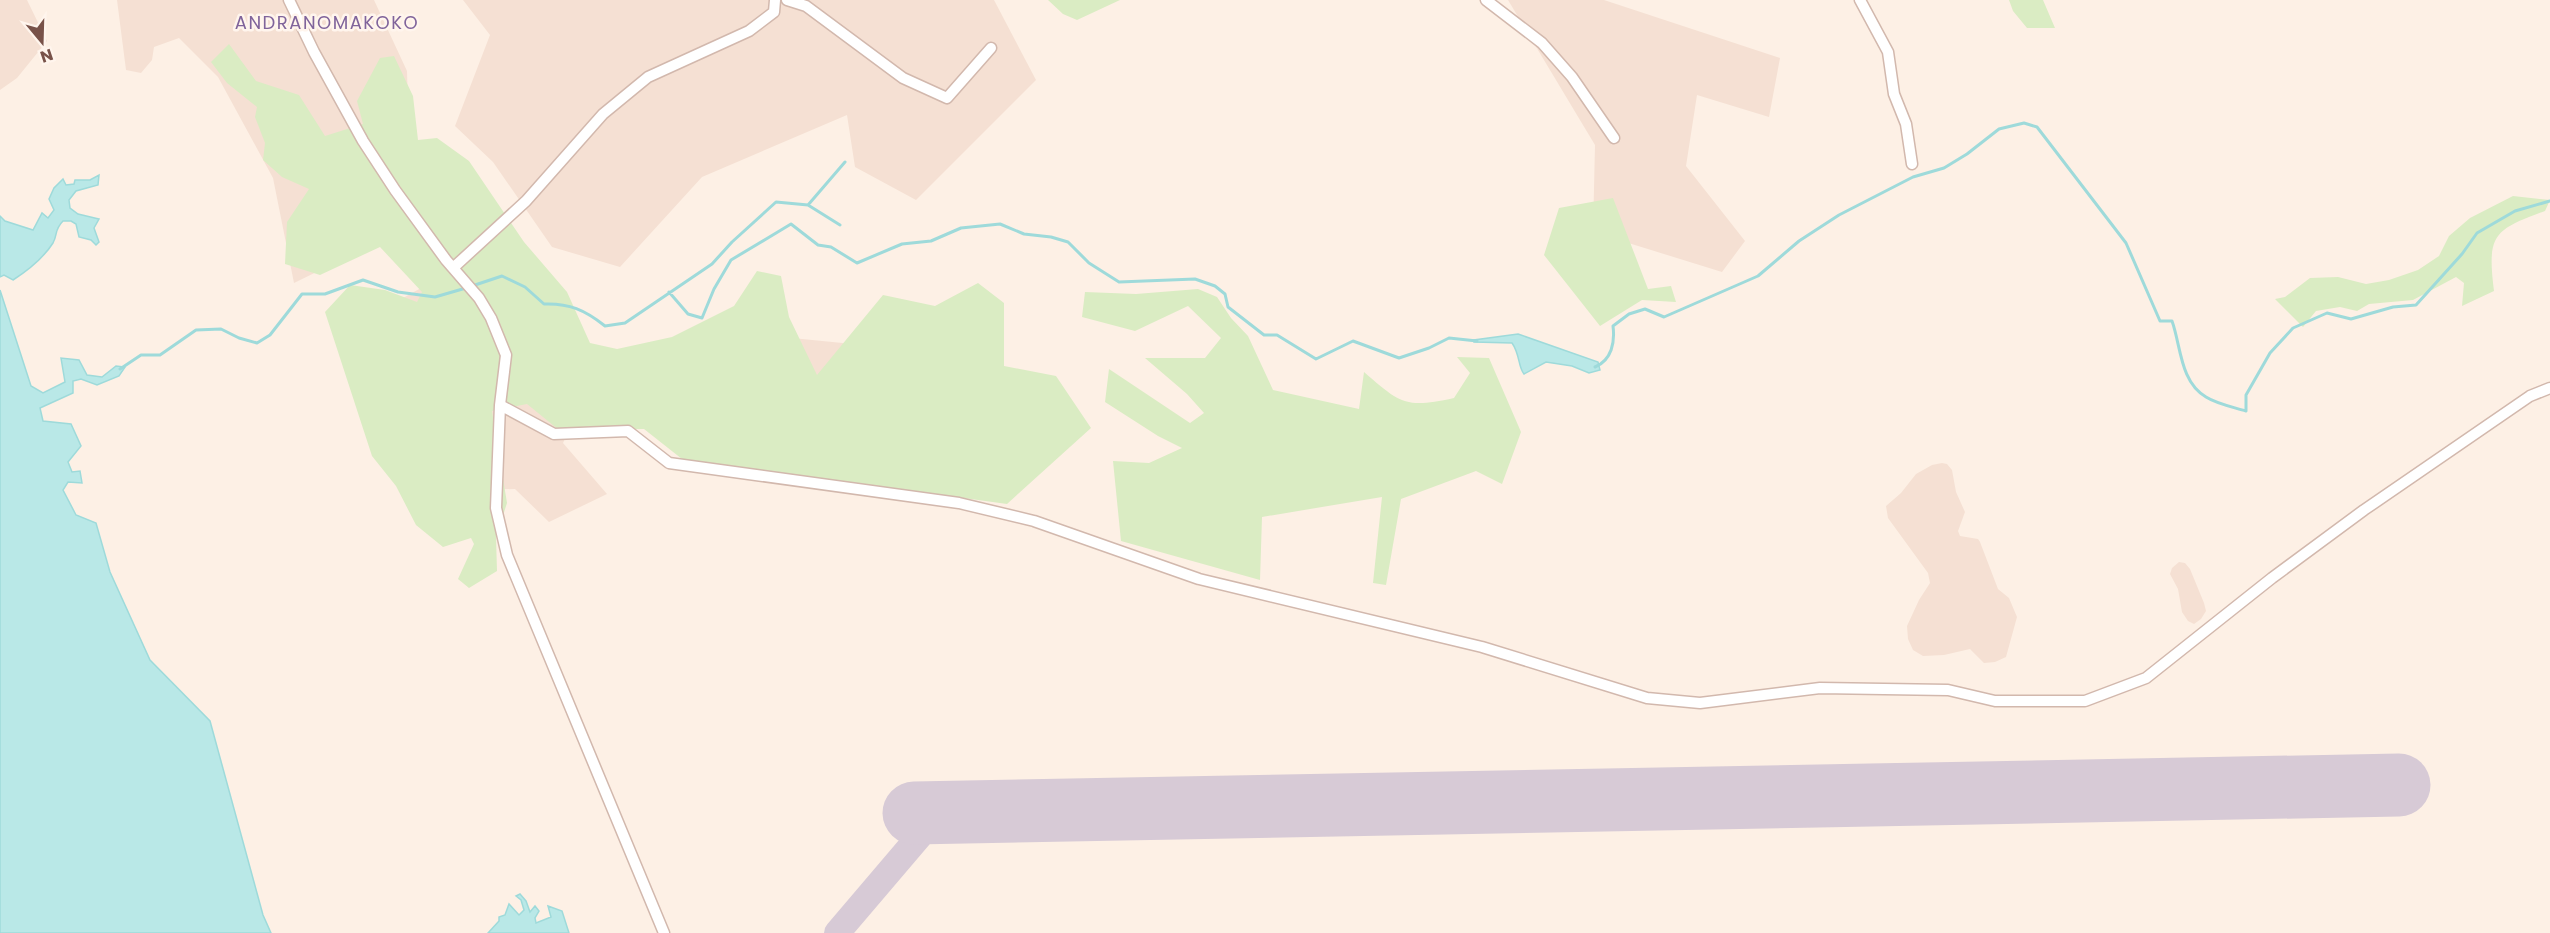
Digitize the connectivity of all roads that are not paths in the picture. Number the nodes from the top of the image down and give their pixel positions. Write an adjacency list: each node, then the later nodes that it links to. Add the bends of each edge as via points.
1 (289, 0): 9 (street, via 363,141)
2 (776, 0): 9 (street, via 774,12 749,31 648,77 603,114)
3 (787, 0): 6 (street, via 806,6 903,78 947,98)
4 (1486, 0): 7 (street, via 1542,43 1572,77)
5 (1860, 0): 8 (street, via 1888,52)
6 (991, 48)
7 (1614, 138)
8 (1912, 164)
9 (457, 272): 11 (street, via 491,318 506,355)
10 (2550, 388): 11 (street, via 2530,396 2401,484 2272,578 2146,678 2085,701 1995,702 1948,690 1820,688 1700,703 1647,698 1482,647 1199,579 1034,521 959,504 669,464 628,431 554,434)
11 (500, 405): 12 (street, via 496,508 507,555)
12 (664, 933)

